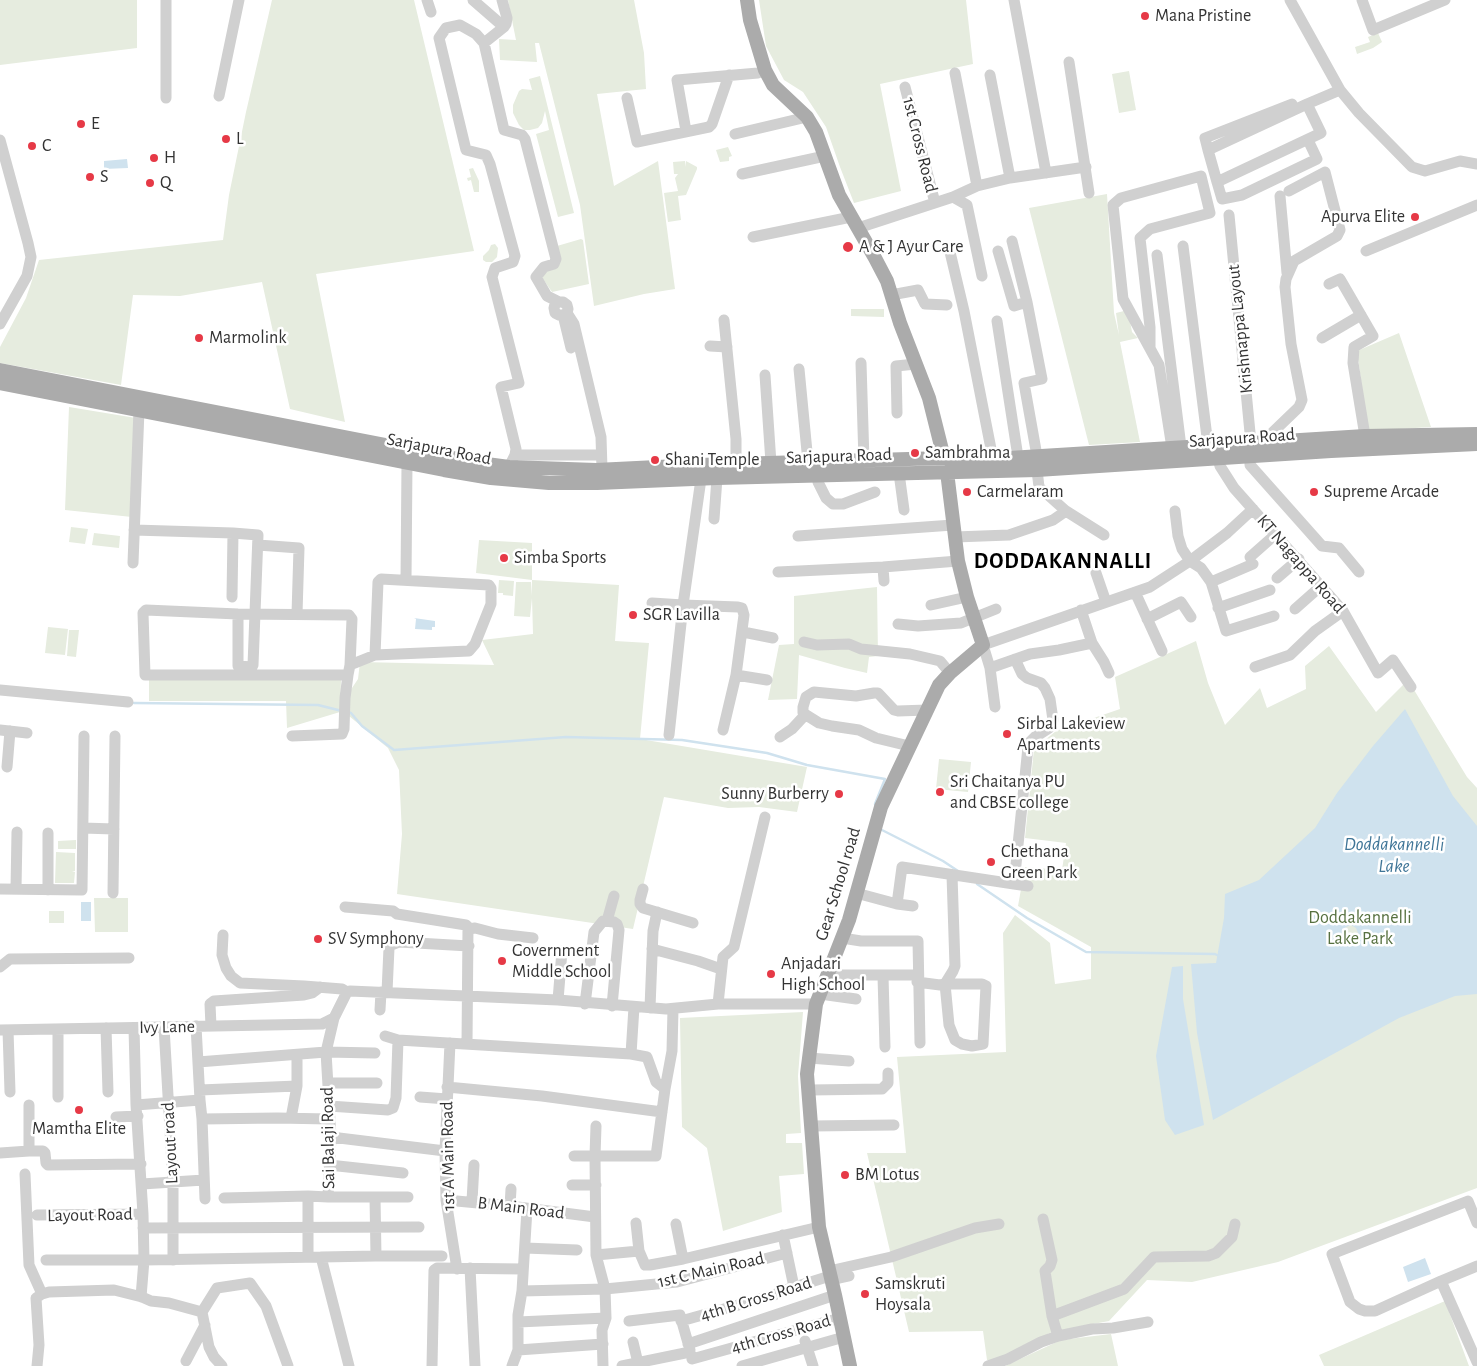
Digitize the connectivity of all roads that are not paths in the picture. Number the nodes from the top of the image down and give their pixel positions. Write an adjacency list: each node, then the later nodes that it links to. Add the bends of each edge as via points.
1 (166, 0): 22 (street)
2 (239, 0): 21 (street)
3 (427, 0): 11 (street)
4 (473, 0): 12 (street)
5 (502, 0): 12 (street, via 507,18)
6 (747, 0): 15 (main road)
7 (1014, 0): 33 (street)
8 (1292, 0): 20 (street)
9 (1362, 0): 10 (street, via 1373,30)
10 (1445, 0)
11 (432, 12)
12 (504, 27): 13 (street)
13 (484, 43): 84 (street, via 504,130 522,135 525,140 556,259 536,277 547,296 559,302 555,304 555,313 565,314); 89 (street, via 460,25 446,28 439,38 466,150 486,155 515,256 513,262 495,268 492,277 519,383 501,387 516,449)
14 (1069, 62): 32 (street)
15 (765, 70): 17 (street); 25 (main road, via 773,85)
16 (955, 72): 37 (street)
17 (729, 75): 26 (street, via 711,126); 26 (street, via 677,80)
18 (990, 75): 35 (street)
19 (905, 87): 40 (street, 1st Cross Road)
20 (1338, 88): 24 (street); 31 (street, via 1412,167 1426,171 1460,161)
21 (219, 96)
22 (166, 98)
23 (627, 98): 26 (street, via 637,142)
24 (1310, 101): 29 (street, via 1320,133); 36 (street, via 1208,150)
25 (808, 117): 27 (street); 30 (main road)
26 (686, 131)
27 (735, 134)
28 (0, 140): 62 (street, via 31,258 29,270)
29 (1308, 140): 36 (street); 36 (street, via 1317,159 1242,195 1222,199)
30 (824, 156): 34 (street); 43 (main road, via 838,195)
31 (1477, 164)
32 (1086, 167): 33 (street); 38 (street)
33 (1046, 173): 35 (street)
34 (742, 174)
35 (1010, 178): 37 (street)
36 (1217, 182)
37 (977, 186): 39 (street)
38 (1089, 193)
39 (953, 197): 40 (street); 52 (street, via 967,205)
40 (935, 203): 43 (street)
41 (1477, 205): 48 (street)
42 (1229, 215): 83 (street, Krishnappa Layout)
43 (855, 222): 44 (street); 54 (main road)
44 (753, 237)
45 (1012, 241): 55 (street)
46 (1183, 246): 81 (street)
47 (998, 251): 55 (street, via 1014,306)
48 (1366, 251)
49 (950, 252): 88 (street)
50 (1157, 255): 82 (street)
51 (1288, 274): 51 (street, via 1299,257 1337,236 1340,230 1325,172 1284,194); 79 (street, via 1285,287 1291,344 1302,400 1272,434)
52 (982, 276)
53 (1330, 284): 59 (street, via 1340,279)
54 (891, 296): 56 (street, via 918,290 925,304); 68 (main road)
55 (1027, 302): 94 (street, via 1042,379 1024,384)
56 (947, 305)
57 (1148, 308): 58 (street); 58 (street, via 1140,238 1150,229 1210,213 1201,176 1121,198 1114,205 1123,298); 66 (street)
58 (1129, 310): 66 (street)
59 (1361, 315): 63 (street); 77 (street, via 1373,336 1354,347 1353,363)
60 (724, 320): 65 (street)
61 (997, 321): 85 (street)
62 (0, 324)
63 (1322, 338)
64 (710, 346): 65 (street)
65 (727, 347): 95 (street)
66 (1150, 347): 82 (street, via 1160,368)
67 (861, 364): 90 (street)
68 (916, 364): 75 (street, via 896,366); 86 (main road, via 929,398)
69 (799, 369): 91 (street)
70 (0, 370): 73 (main road, Sarjapura Road)
71 (765, 375): 93 (street)
72 (0, 383): 73 (main road, Sarjapura Road)
73 (92, 394): 74 (main road, Sarjapura Road); 89 (main road, Sarjapura Road, via 479,463)
74 (139, 410): 92 (main road, Sarjapura Road); 108 (street)
75 (897, 414)
76 (1477, 434): 78 (main road, Sarjapura Road)
77 (1365, 436): 78 (main road, Sarjapura Road); 79 (main road, Sarjapura Road)
78 (1449, 440): 80 (main road, Sarjapura Road); 83 (main road, Sarjapura Road)
79 (1270, 442): 83 (main road, Sarjapura Road)
80 (1477, 444)
81 (1208, 445): 82 (main road, Sarjapura Road); 83 (main road, Sarjapura Road)
82 (1176, 448): 94 (main road, Sarjapura Road)
83 (1250, 450): 87 (main road, Sarjapura Road); 121 (street, via 1250,465 1322,546 1339,548)
84 (599, 455): 89 (street); 96 (street)
85 (1018, 457): 88 (main road, Sarjapura Road); 94 (main road, Sarjapura Road)
86 (944, 458): 88 (main road, Sarjapura Road); 90 (main road, Sarjapura Road)
87 (1218, 458): 94 (main road, Sarjapura Road); 103 (street, KT Nagappa Road, via 1234,488)
88 (993, 459)
89 (512, 461): 96 (main road, Sarjapura Road)
90 (864, 461): 91 (main road, Sarjapura Road)
91 (808, 462): 93 (main road, Sarjapura Road)
92 (408, 463): 101 (main road, Sarjapura Road, via 518,482); 124 (street)
93 (771, 463): 95 (main road, Sarjapura Road)
94 (1037, 463): 97 (main road, Sarjapura Road); 105 (street, via 1039,487)
95 (736, 464): 96 (main road, Sarjapura Road)
96 (599, 470)
97 (947, 472): 98 (main road, Sarjapura Road); 109 (main road)
98 (899, 473): 99 (main road, Sarjapura Road); 104 (street)
99 (818, 475): 100 (main road, Sarjapura Road); 102 (street, via 826,498 833,504 843,504)
100 (717, 478): 101 (main road, Sarjapura Road); 107 (street)
101 (701, 479): 134 (street)
102 (875, 492)
103 (1253, 509): 111 (street, KT Nagappa Road); 117 (street)
104 (904, 510)
105 (1066, 511): 109 (street, via 1054,520 1010,535); 112 (street)
106 (1175, 511): 117 (street, via 1178,536)
107 (714, 519)
108 (134, 530): 110 (street); 118 (street)
109 (954, 531): 113 (street); 116 (main road)
110 (233, 533): 114 (street, via 258,535); 130 (street)
111 (1276, 534): 115 (street, KT Nagappa Road); 126 (street, via 1251,560)
112 (1104, 535)
113 (798, 536)
114 (258, 545): 142 (street); 143 (street, via 299,548)
115 (1298, 559): 123 (street); 127 (street, KT Nagappa Road)
116 (958, 561): 119 (street); 131 (main road)
117 (1190, 561): 126 (street, via 1201,568); 129 (street)
118 (133, 563)
119 (883, 567): 120 (street); 125 (street)
120 (778, 572)
121 (1359, 572)
122 (1096, 573): 132 (street)
123 (1277, 578)
124 (406, 580): 155 (street, via 384,578 378,582); 155 (street, via 489,585 491,604 469,651)
125 (884, 581)
126 (1211, 582): 136 (street)
127 (1322, 586): 138 (street); 140 (street, KT Nagappa Road)
128 (1270, 590): 136 (street)
129 (1136, 592): 132 (street); 147 (street)
130 (232, 597)
131 (966, 597): 135 (street); 146 (main road)
132 (1106, 602): 139 (street)
133 (652, 603): 134 (street)
134 (683, 605): 149 (street, via 742,608); 173 (street)
135 (931, 605)
136 (1218, 608): 144 (street, via 1226,631)
137 (996, 609): 146 (street)
138 (1295, 609)
139 (1081, 610): 152 (street); 153 (street)
140 (1344, 611): 158 (street, via 1290,655); 164 (street, KT Nagappa Road, via 1378,673 1393,660)
141 (238, 614): 142 (street); 142 (street, via 239,666 252,667); 159 (street, via 146,610 143,613 145,675)
142 (254, 614): 143 (street)
143 (297, 614): 159 (street, via 351,616)
144 (1274, 616)
145 (1191, 617): 147 (street, via 1181,602)
146 (974, 618): 148 (street, via 961,623); 153 (main road)
147 (1147, 619): 154 (street)
148 (898, 624)
149 (743, 632): 150 (street); 162 (street)
150 (772, 638)
151 (804, 642): 160 (street, via 849,644 861,649 910,654 940,661)
152 (1092, 643): 156 (street); 161 (street)
153 (984, 645): 157 (street); 160 (main road, Gear School road)
154 (1162, 651)
155 (375, 655): 159 (street)
156 (1015, 659): 157 (street); 186 (street, via 1022,674 1045,688 1053,720 1049,728 1035,737 1028,747 1011,868)
157 (990, 668): 167 (street)
158 (1255, 668)
159 (349, 670): 176 (street, via 343,732)
160 (950, 673): 168 (main road, Gear School road, via 939,685)
161 (1109, 673)
162 (736, 675): 163 (street); 170 (street)
163 (767, 680)
164 (1411, 687)
165 (0, 690): 166 (street)
166 (128, 702)
167 (995, 707)
168 (927, 710): 169 (street, via 894,710 874,693 856,696 814,692 806,697); 178 (main road, Gear School road)
169 (805, 715): 177 (street); 178 (street, via 832,726 859,730)
170 (723, 730)
171 (5, 731): 172 (street); 179 (street)
172 (27, 733)
173 (669, 735)
174 (84, 736): 181 (street)
175 (115, 736): 182 (street)
176 (292, 736)
177 (780, 737)
178 (909, 746): 193 (main road, Gear School road, via 877,818)
179 (7, 766)
180 (765, 817): 210 (street, via 734,947 723,957)
181 (83, 828): 182 (street); 190 (street, via 82,890)
182 (114, 829): 192 (street)
183 (17, 832): 189 (street)
184 (48, 833): 190 (street)
185 (952, 875): 186 (street); 195 (street, via 902,867); 214 (street, via 955,966)
186 (1014, 884): 187 (street)
187 (1028, 886)
188 (0, 889): 189 (street)
189 (16, 889): 190 (street)
190 (48, 890)
191 (643, 890): 198 (street, via 642,906)
192 (113, 893)
193 (856, 893): 195 (street); 204 (main road, Gear School road)
194 (614, 896): 199 (street)
195 (897, 904): 196 (street)
196 (913, 906)
197 (344, 907): 201 (street, via 392,911 466,925)
198 (657, 912): 200 (street); 206 (street)
199 (608, 922): 222 (street, via 603,921 594,932); 224 (street, via 617,924 620,934)
200 (694, 924)
201 (469, 929): 203 (street); 205 (street)
202 (223, 935): 215 (street, via 222,955 226,968 240,983)
203 (533, 938)
204 (842, 938): 211 (main road, Gear School road); 213 (street, via 918,942)
205 (469, 946): 217 (street, via 399,942 391,945); 218 (street)
206 (652, 950): 210 (street); 226 (street)
207 (562, 951): 221 (street)
208 (129, 958): 209 (street, via 10,959)
209 (0, 967)
210 (721, 970): 223 (street)
211 (827, 975): 212 (street); 219 (main road, Gear School road)
212 (883, 976): 213 (street); 242 (street)
213 (918, 978): 214 (street); 240 (street)
214 (945, 984): 214 (street, via 949,1025 954,1040 972,1046 983,1044 986,986)
215 (320, 987): 216 (street); 231 (street, via 304,995 214,1001 210,1004)
216 (348, 992): 217 (street); 229 (street, Sai Balaji Road)
217 (384, 992): 218 (street); 228 (street)
218 (468, 996): 221 (street); 241 (street)
219 (818, 999): 220 (street); 223 (street); 247 (main road, Gear School road)
220 (856, 999)
221 (558, 1000): 222 (street)
222 (585, 1004): 224 (street)
223 (718, 1004): 227 (street)
224 (612, 1006): 225 (street)
225 (634, 1007): 226 (street); 246 (street)
226 (650, 1008): 227 (street)
227 (673, 1009): 254 (street, via 672,1051)
228 (380, 1010)
229 (334, 1018): 231 (street, Ivy Lane, via 322,1024); 243 (street, Sai Balaji Road)
230 (196, 1026): 231 (street, Ivy Lane); 232 (street, Ivy Lane); 249 (street)
231 (211, 1026)
232 (164, 1027): 234 (street, Ivy Lane); 262 (street, Layout road)
233 (106, 1028): 234 (street, Ivy Lane); 235 (street, Ivy Lane); 257 (street)
234 (134, 1028): 265 (street)
235 (58, 1029): 236 (street, Ivy Lane); 260 (street)
236 (4, 1030): 256 (street)
237 (384, 1036): 238 (street)
238 (398, 1040): 239 (street); 264 (street, via 393,1108)
239 (450, 1043): 241 (street); 258 (street, 1st A Main Road)
240 (920, 1043)
241 (467, 1044): 246 (street)
242 (885, 1047)
243 (326, 1052): 244 (street); 245 (street); 251 (street, Sai Balaji Road)
244 (375, 1053)
245 (297, 1054): 249 (street); 253 (street)
246 (631, 1054): 254 (street, via 647,1057 656,1082)
247 (809, 1058): 248 (street); 255 (main road, Gear School road)
248 (849, 1061)
249 (198, 1062): 259 (street)
250 (888, 1073): 255 (street, via 888,1082 882,1089)
251 (328, 1083): 252 (street); 264 (street, Sai Balaji Road)
252 (377, 1083)
253 (297, 1086): 259 (street); 268 (street)
254 (664, 1089): 266 (street)
255 (810, 1090): 273 (main road, Gear School road)
256 (10, 1092)
257 (108, 1092)
258 (447, 1093): 261 (street); 266 (street, via 542,1096); 277 (street, 1st A Main Road)
259 (200, 1095): 262 (street); 269 (street)
260 (58, 1097)
261 (420, 1097)
262 (168, 1103): 265 (street); 286 (street, Layout road)
263 (29, 1106): 275 (street)
264 (329, 1106): 270 (street, Sai Balaji Road)
265 (137, 1111): 267 (street); 280 (street)
266 (662, 1112): 279 (street, via 656,1156)
267 (116, 1117)
268 (291, 1118): 269 (street); 270 (street)
269 (202, 1119): 285 (street)
270 (329, 1119): 274 (street, Sai Balaji Road)
271 (894, 1125): 273 (street)
272 (596, 1126): 279 (street)
273 (812, 1126): 314 (main road, Gear School road, via 819,1174)
274 (331, 1137): 277 (street); 282 (street, Sai Balaji Road)
275 (29, 1151): 276 (street); 280 (street, via 43,1151 46,1163 52,1165)
276 (0, 1152)
277 (444, 1152): 297 (street, 1st A Main Road)
278 (574, 1156): 279 (street)
279 (595, 1156): 289 (street)
280 (141, 1164): 287 (street)
281 (474, 1165): 298 (street)
282 (329, 1166): 283 (street); 292 (street, Sai Balaji Road)
283 (403, 1173)
284 (25, 1174): 340 (street, via 29,1265)
285 (204, 1180): 286 (street); 296 (street)
286 (173, 1181): 287 (street); 311 (street, Layout road)
287 (142, 1184): 301 (street)
288 (572, 1185): 289 (street)
289 (596, 1185): 303 (street)
290 (510, 1189): 299 (street)
291 (308, 1196): 292 (street); 294 (street); 310 (street)
292 (328, 1197): 293 (street, Sai Balaji Road)
293 (375, 1197): 295 (street, Sai Balaji Road); 312 (street)
294 (224, 1198)
295 (408, 1198)
296 (205, 1199)
297 (446, 1200): 298 (street, B Main Road); 331 (street, 1st A Main Road)
298 (472, 1201): 299 (street, B Main Road)
299 (510, 1206): 300 (street, B Main Road)
300 (527, 1209): 303 (street, B Main Road); 317 (street)
301 (143, 1214): 302 (street, Layout Road); 315 (street)
302 (38, 1215)
303 (596, 1217): 321 (street)
304 (1043, 1219): 344 (street, via 1052,1260 1045,1271)
305 (636, 1223): 319 (street)
306 (1477, 1223): 336 (street, via 1468,1201 1332,1254 1350,1302 1369,1312)
307 (676, 1224): 326 (street)
308 (999, 1224): 334 (street, via 954,1234)
309 (1235, 1224): 344 (street, via 1232,1237 1216,1253 1154,1257 1124,1289)
310 (307, 1226): 311 (street); 312 (street); 324 (street)
311 (172, 1227): 315 (street); 329 (street, Layout road)
312 (375, 1227): 313 (street); 322 (street)
313 (419, 1227)
314 (819, 1227): 316 (street); 334 (main road, Gear School road)
315 (143, 1228): 328 (street)
316 (783, 1235): 320 (street); 326 (street)
317 (525, 1248): 318 (street); 333 (street)
318 (577, 1250)
319 (639, 1250): 321 (street); 326 (street, via 645,1265)
320 (787, 1253): 337 (street); 338 (street, 1st C Main Road, via 678,1282)
321 (596, 1255): 338 (street)
322 (376, 1256): 323 (street); 325 (street)
323 (442, 1256)
324 (308, 1257): 325 (street); 329 (street)
325 (321, 1257): 366 (street)
326 (683, 1259)
327 (46, 1260): 328 (street)
328 (144, 1260): 329 (street); 342 (street)
329 (173, 1260)
330 (1477, 1266): 336 (street)
331 (457, 1268): 332 (street); 367 (street, via 437,1268 432,1274)
332 (470, 1268): 333 (street); 368 (street)
333 (523, 1269): 339 (street)
334 (830, 1276): 335 (street); 337 (street, 4th B Cross Road); 341 (main road, Gear School road)
335 (848, 1276)
336 (1441, 1281): 361 (street)
337 (794, 1287): 348 (street, 4th B Cross Road)
338 (605, 1289): 339 (street, 1st C Main Road); 345 (street)
339 (522, 1291): 349 (street)
340 (42, 1294): 342 (street, via 114,1290); 363 (street, via 36,1298)
341 (835, 1295): 346 (main road, Gear School road); 359 (street)
342 (141, 1297): 343 (street)
343 (202, 1312): 351 (street); 365 (street, via 217,1288 250,1283 266,1306)
344 (1052, 1316): 353 (street)
345 (606, 1318): 349 (street); 356 (street, via 602,1330)
346 (840, 1318): 352 (street, 4th Cross Road); 354 (main road, Gear School road)
347 (629, 1321): 348 (street, 4th B Cross Road, via 680,1315)
348 (681, 1321): 359 (street, 4th B Cross Road)
349 (518, 1322): 358 (street)
350 (1148, 1322): 353 (street)
351 (205, 1325): 360 (street); 364 (street, via 209,1347)
352 (802, 1330): 357 (street); 359 (street, 4th Cross Road)
353 (1058, 1336): 375 (street)
354 (844, 1337): 357 (street); 374 (main road, Gear School road)
355 (633, 1342): 362 (street)
356 (603, 1344): 358 (street); 370 (street)
357 (807, 1346): 372 (street); 373 (street)
358 (518, 1350): 369 (street)
359 (691, 1355): 362 (street)
360 (186, 1362)
361 (1477, 1362)
362 (638, 1363): 371 (street)
363 (37, 1366)
364 (222, 1366)
365 (288, 1366)
366 (348, 1366)
367 (432, 1366)
368 (475, 1366)
369 (512, 1366)
370 (603, 1366)
371 (622, 1366)
372 (742, 1366)
373 (813, 1366)
374 (850, 1366)
375 (988, 1366)

